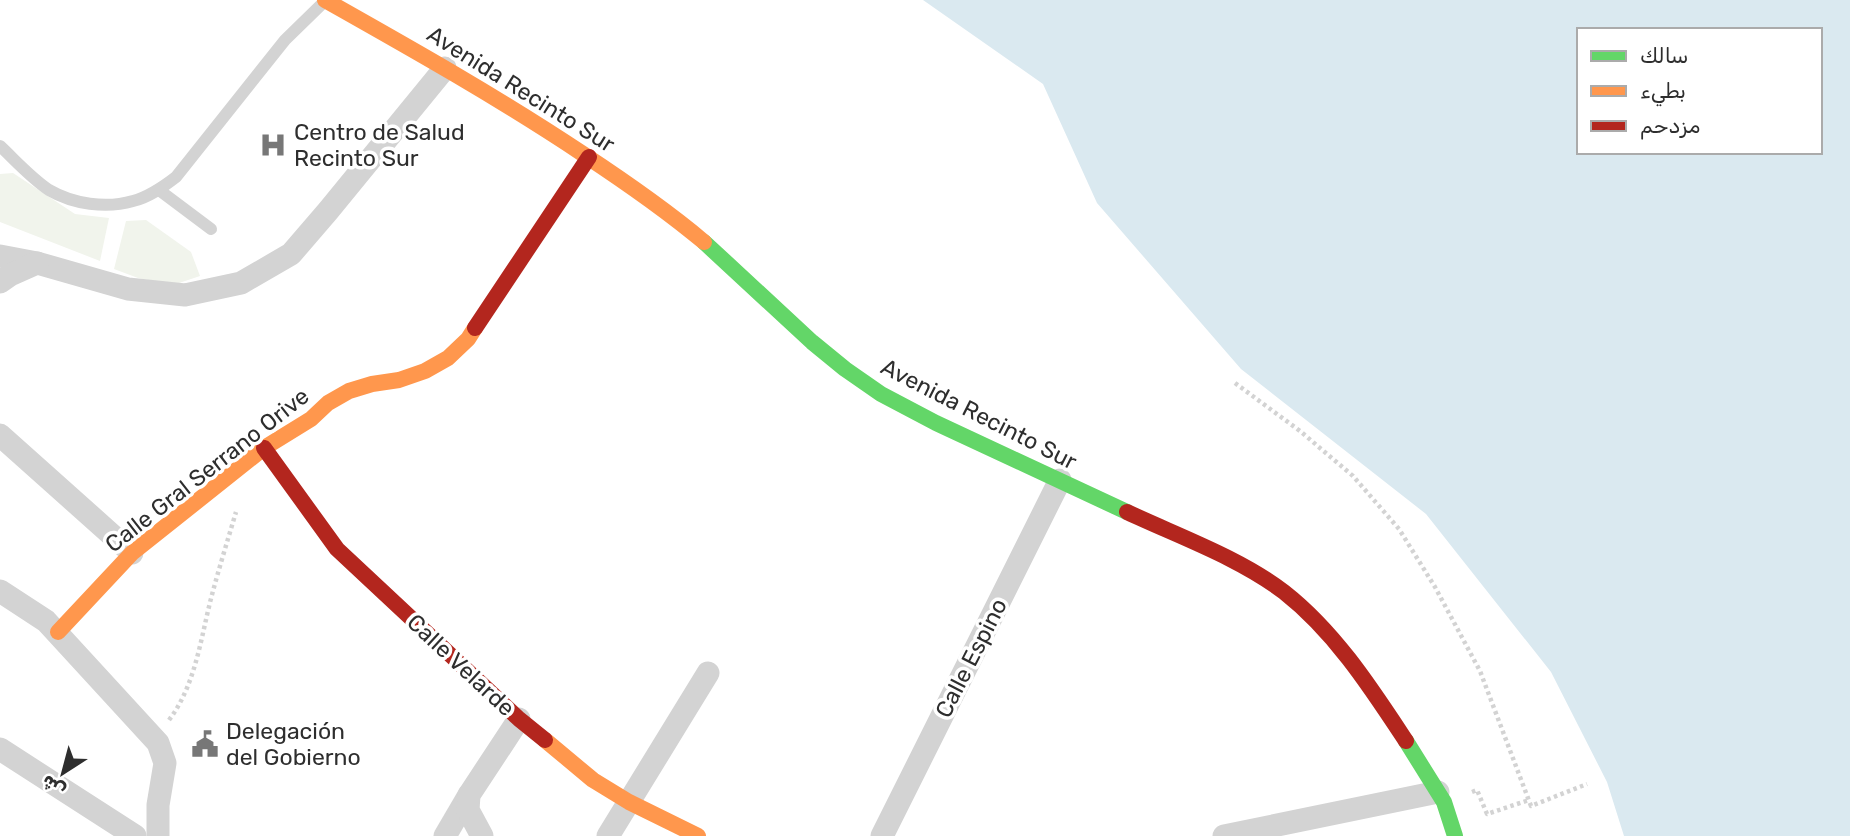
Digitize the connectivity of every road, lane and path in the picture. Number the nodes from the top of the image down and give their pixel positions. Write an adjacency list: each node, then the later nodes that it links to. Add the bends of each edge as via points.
1 (325, 0): 2 (main road, Avenida Recinto Sur); 5 (lane, via 285,40 176,177)
2 (445, 68): 4 (main road, Avenida Recinto Sur); 8 (street, via 290,254 241,284 185,295 128,289)
3 (0, 146): 5 (lane, via 48,189 75,201 133,202)
4 (589, 157): 12 (main road, Calle Gral Serrano Orive, via 468,339 448,358 425,372 349,391); 13 (main road, Avenida Recinto Sur, via 694,233 828,356 864,383 943,427)
5 (159, 190): 6 (lane)
6 (211, 229)
7 (0, 256): 8 (street)
8 (37, 263): 9 (street)
9 (0, 282)
10 (1235, 383): 25 (path, via 1353,476 1399,528 1480,671)
11 (0, 435): 15 (street)
12 (264, 448): 15 (main road, Calle Gral Serrano Orive); 19 (main road, Calle Velarde, via 337,549)
13 (1060, 480): 23 (main road, Avenida Recinto Sur, via 1255,573 1294,600 1329,633 1358,670); 34 (street, Calle Espino)
14 (238, 506): 20 (path, via 188,685)
15 (132, 553): 17 (main road, Calle Gral Serrano Orive)
16 (1, 595): 17 (street)
17 (58, 632): 20 (street)
18 (708, 673): 26 (street)
19 (519, 719): 24 (street); 26 (main road, Calle Velarde, via 593,780)
20 (155, 740): 29 (street, via 165,763)
21 (0, 749): 28 (street)
22 (1587, 785): 25 (path, via 1531,806)
23 (1438, 792): 35 (street); 36 (main road, Avenida Recinto Sur)
24 (469, 795): 30 (street); 31 (street, via 468,810)
25 (1529, 800): 27 (path)
26 (629, 802): 32 (street); 33 (main road, Calle Velarde)
27 (1487, 814)
28 (135, 836)
29 (158, 836)
30 (445, 836)
31 (482, 836)
32 (608, 836)
33 (698, 836)
34 (882, 836)
35 (1224, 836)
36 (1455, 836)

